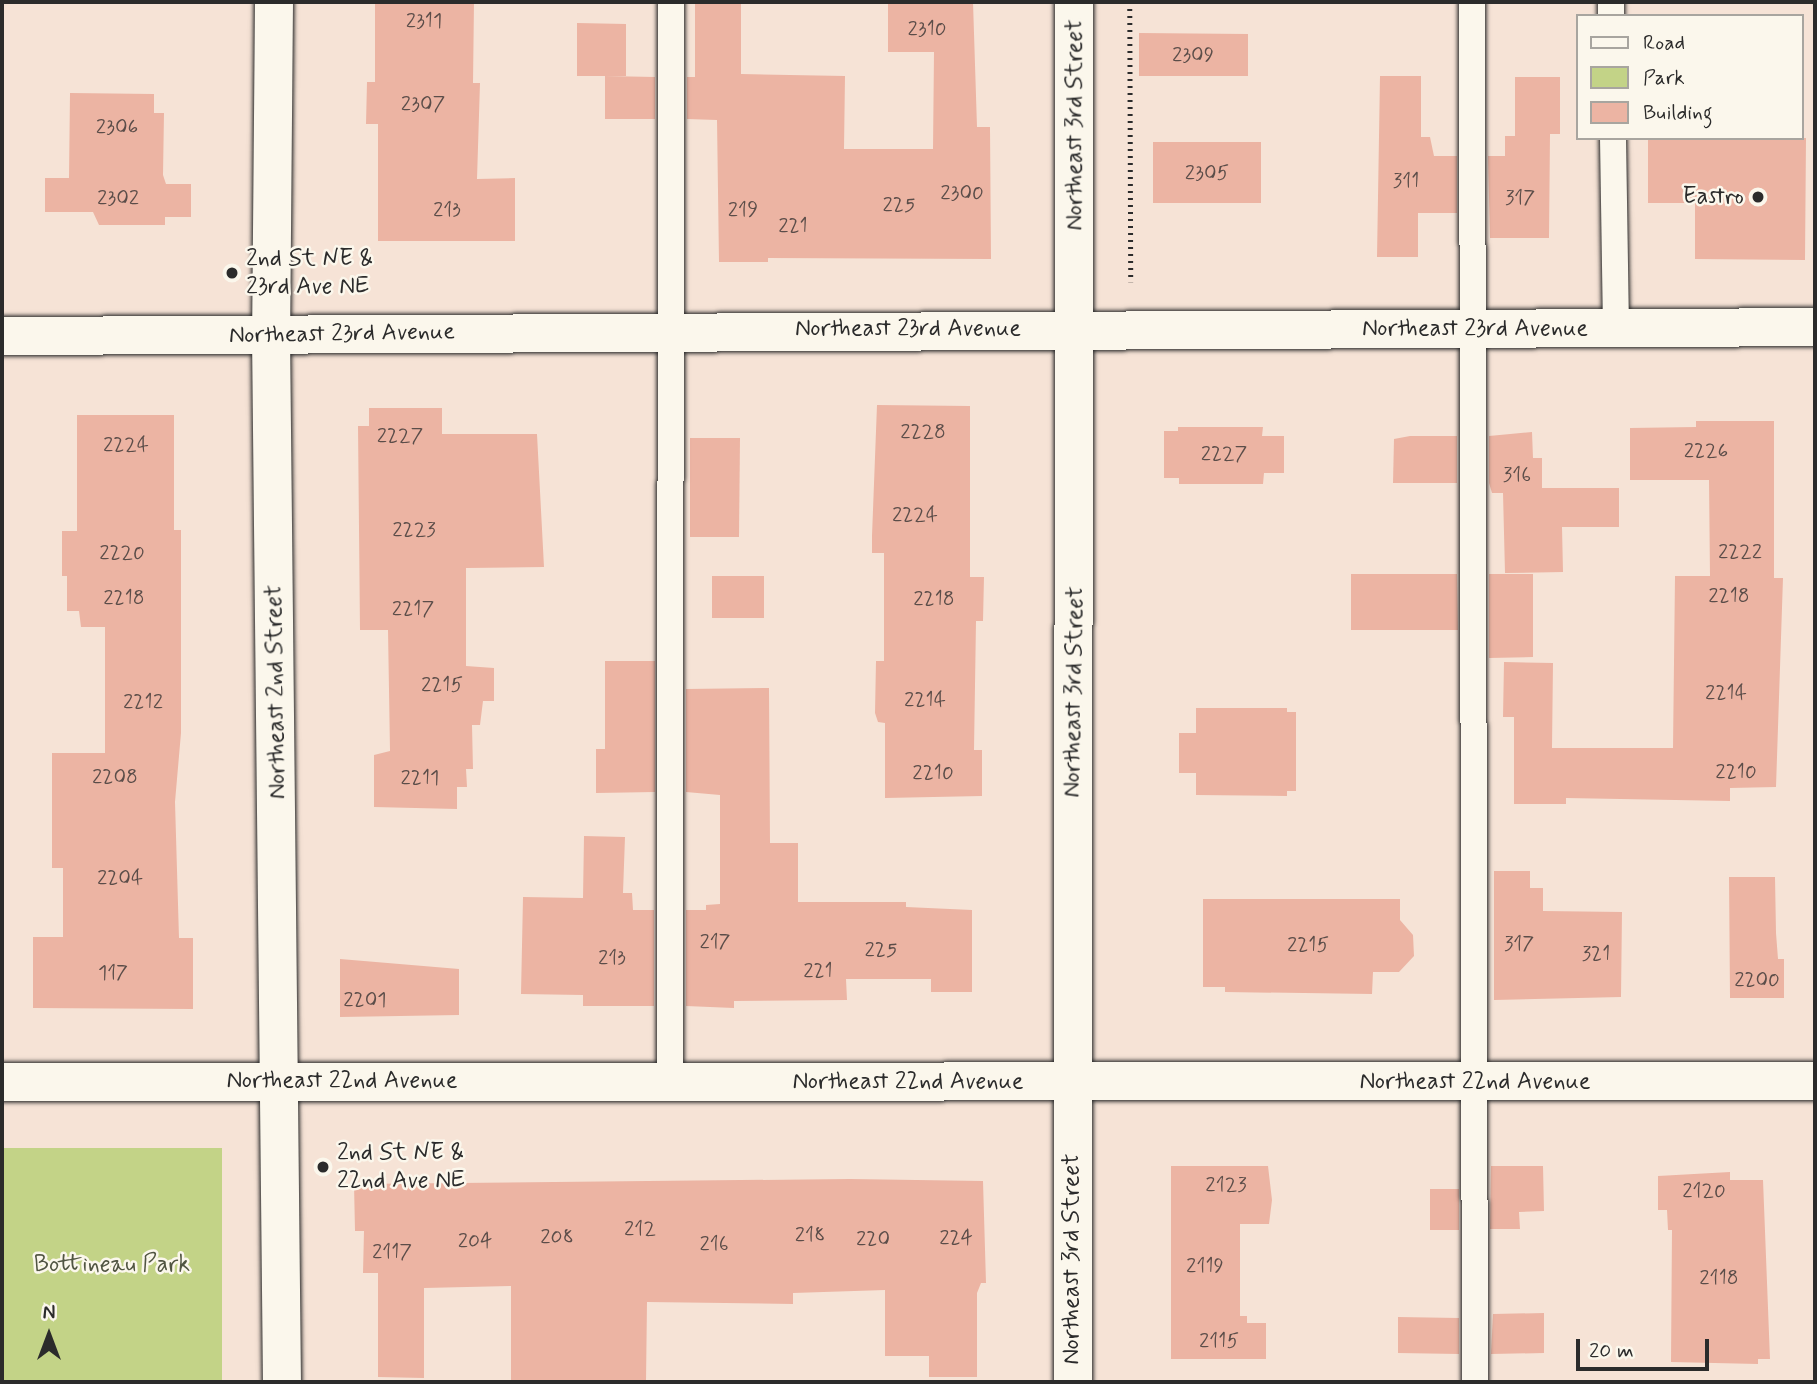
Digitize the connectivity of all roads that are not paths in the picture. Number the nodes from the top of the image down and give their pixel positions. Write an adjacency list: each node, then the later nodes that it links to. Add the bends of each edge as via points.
1 (274, 2): 11 (street, Northeast 2nd Street)
2 (671, 2): 9 (lane)
3 (1074, 2): 7 (street, Northeast 3rd Street)
4 (1472, 2): 10 (lane)
5 (1613, 140): 8 (lane)
6 (1815, 327): 8 (street, Northeast 23rd Avenue)
7 (1076, 329): 9 (street, Northeast 23rd Avenue); 10 (street, Northeast 23rd Avenue); 17 (street, Northeast 3rd Street)
8 (1616, 329): 10 (street, Northeast 23rd Avenue)
9 (671, 330): 11 (street, Northeast 23rd Avenue); 16 (lane)
10 (1474, 330): 18 (lane)
11 (271, 334): 12 (street, Northeast 23rd Avenue); 13 (street, Northeast 2nd Street)
12 (2, 336)
13 (280, 1080): 15 (street, Northeast 22nd Avenue); 16 (street, Northeast 22nd Avenue); 19 (street, Northeast 2nd Street)
14 (1815, 1081): 18 (street, Northeast 22nd Avenue)
15 (2, 1082)
16 (670, 1082): 17 (street, Northeast 22nd Avenue)
17 (1070, 1082): 18 (street, Northeast 22nd Avenue); 20 (street, Northeast 3rd Street)
18 (1474, 1083): 21 (lane)
19 (282, 1382)
20 (1073, 1382)
21 (1475, 1382)

